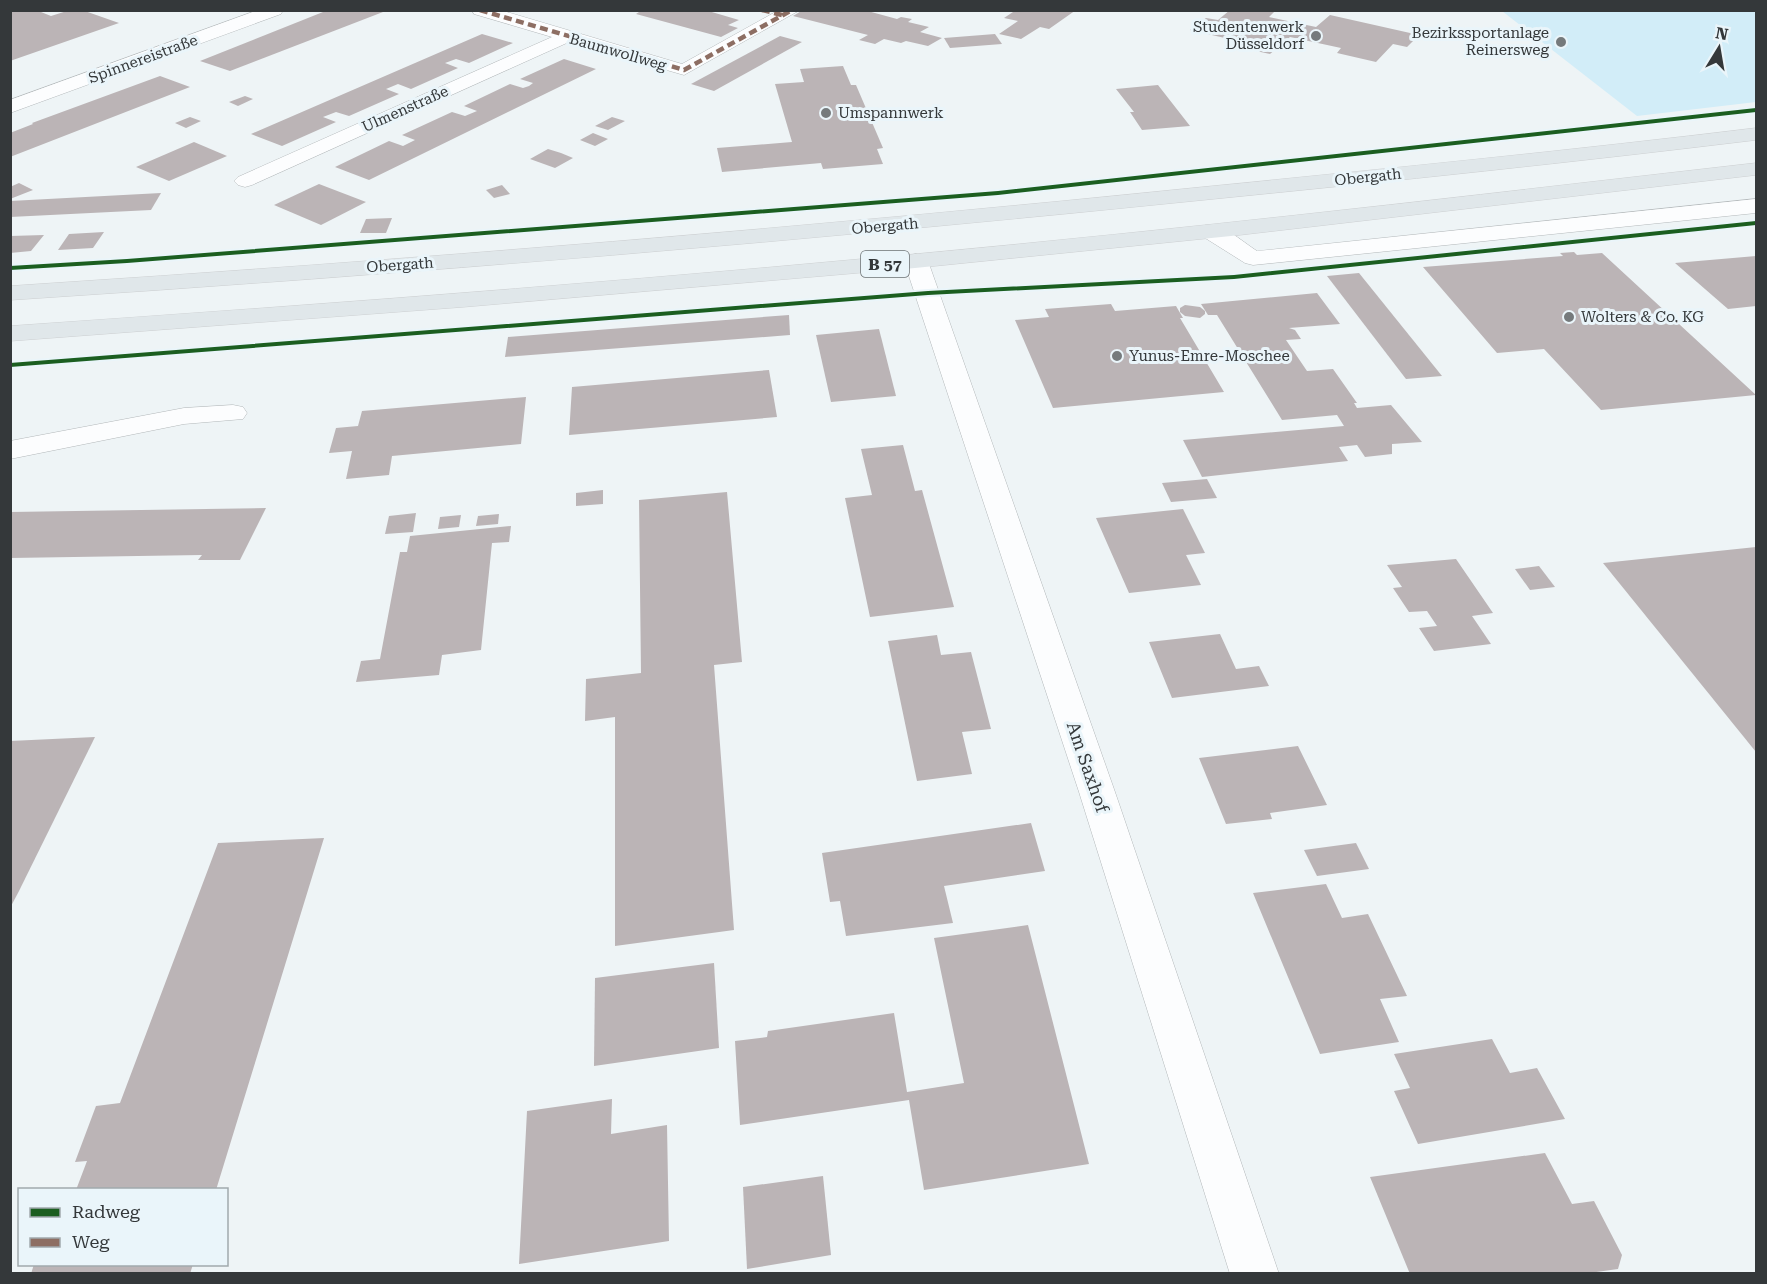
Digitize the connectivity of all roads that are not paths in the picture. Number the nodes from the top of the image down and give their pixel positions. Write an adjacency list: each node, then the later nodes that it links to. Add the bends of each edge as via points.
1 (275, 10): 6 (street, Spinnereistraße)
2 (480, 10): 5 (street, Baumwollweg)
3 (762, 10): 4 (street, Baumwollweg)
4 (787, 13): 5 (street, Baumwollweg, via 684,70)
5 (565, 36): 9 (street, Ulmenstraße)
6 (10, 107)
7 (1756, 134): 13 (main road, Obergath / B 57, via 900,225)
8 (1756, 168): 11 (main road, Obergath / B 57)
9 (245, 181)
10 (1756, 206): 11 (street, via 1253,258)
11 (1210, 231): 12 (main road, Obergath / B 57)
12 (916, 261): 14 (main road, Obergath / B 57, via 341,311); 17 (street, Am Saxhof)
13 (10, 293)
14 (10, 334)
15 (233, 413): 16 (street, via 184,416)
16 (10, 450)
17 (1255, 1274)

